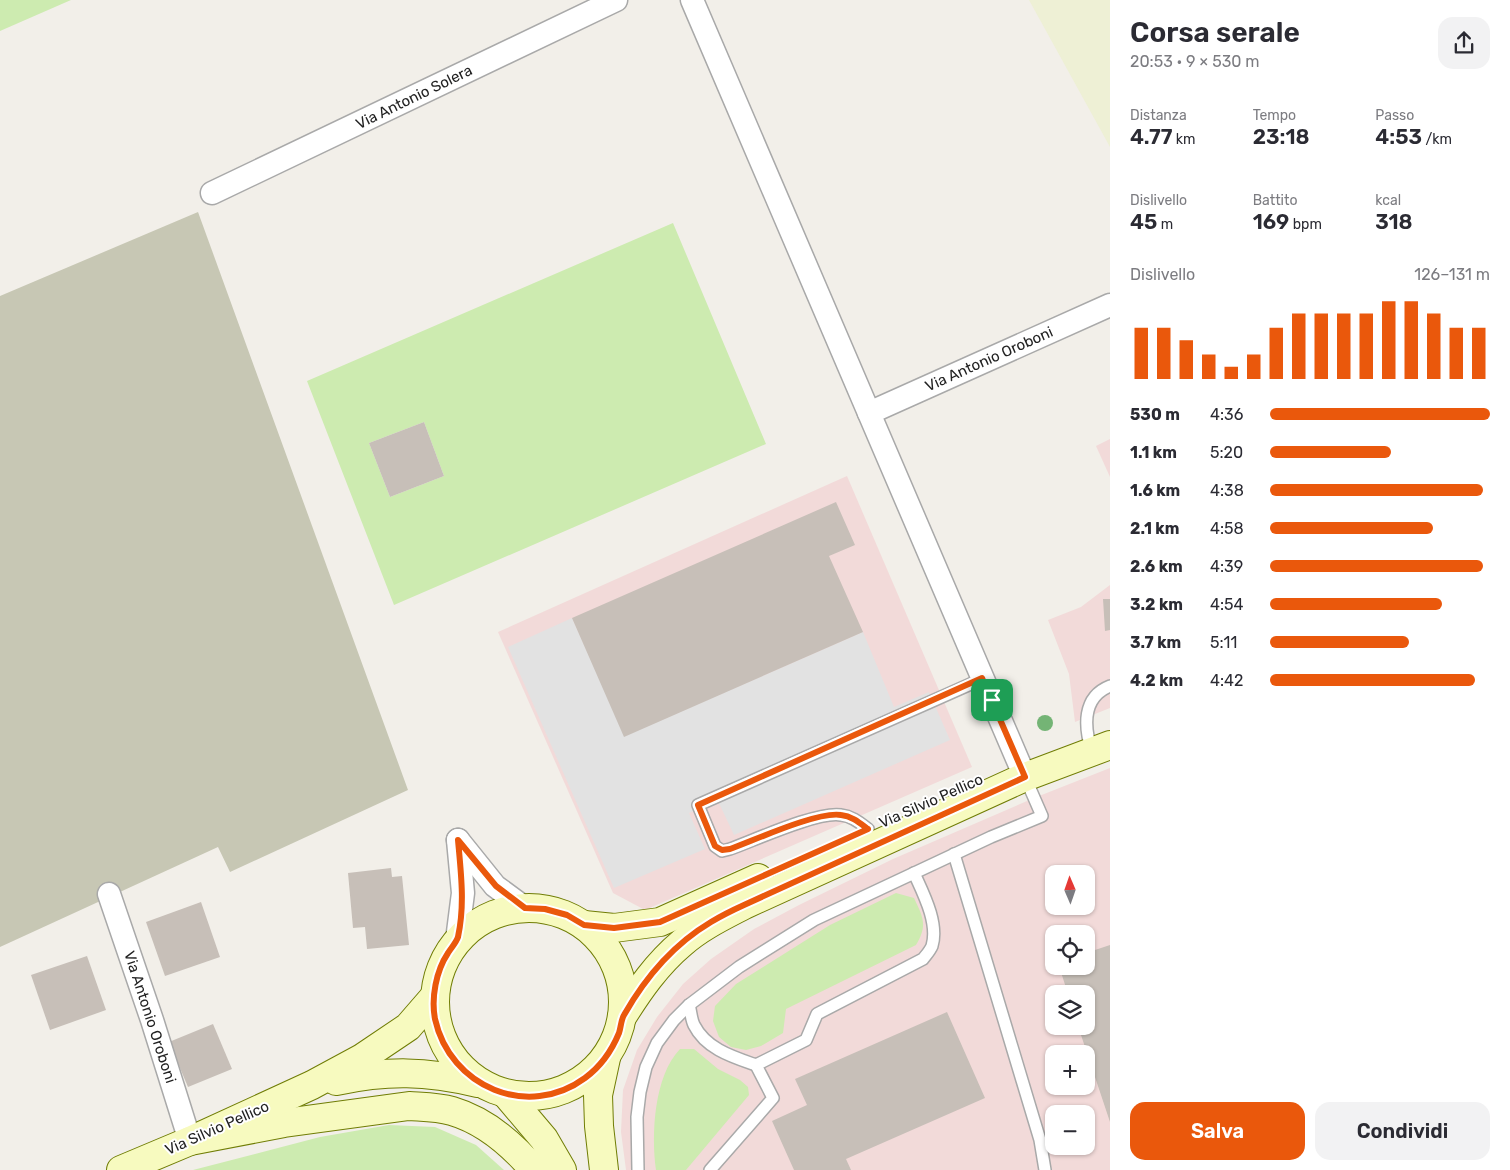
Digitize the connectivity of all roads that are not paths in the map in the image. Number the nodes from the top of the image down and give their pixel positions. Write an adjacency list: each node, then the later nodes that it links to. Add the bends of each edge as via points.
1 (616, 0): 3 (street, Via Antonio Solera)
2 (692, 0): 5 (street)
3 (212, 193)
4 (1110, 305): 5 (street, Via Antonio Oroboni)
5 (869, 413): 6 (street)
6 (982, 678): 9 (street); 10 (lane, via 698,805 715,846 722,850 820,816 841,814)
7 (1110, 686): 8 (lane, via 1095,694 1089,705)
8 (1100, 740): 9 (main road, Via Silvio Pellico)
9 (1022, 770): 10 (main road, Via Silvio Pellico); 11 (lane, via 1042,816); 19 (main road, Via Silvio Pellico, via 710,922 682,942 661,963)
10 (868, 829): 15 (main road, Via Silvio Pellico, via 660,922 614,928)
11 (954, 854): 12 (lane); 32 (lane, via 1040,1140)
12 (914, 873): 18 (lane, via 814,920 739,967); 21 (lane, via 925,896 934,935 932,948 923,959 816,1014 806,1040)
13 (109, 894): 25 (street, Via Antonio Oroboni)
14 (525, 908): 15 (main road, Via Silvio Pellico, via 560,913); 16 (main road, Via Silvio Pellico, via 500,912 478,922); 16 (street, via 496,886 458,840 463,893)
15 (584, 925): 19 (main road, Via Silvio Pellico, via 600,939 619,973 624,992)
16 (457, 940): 17 (main road, Via Silvio Pellico, via 439,972)
17 (434, 997): 22 (main road, Via Silvio Pellico, via 435,1018 451,1056 463,1071); 23 (main road, Via Silvio Pellico, via 408,1027 362,1058)
18 (689, 1005): 21 (lane, via 694,1025 707,1043); 30 (lane, via 657,1042 646,1067 636,1117)
19 (622, 1017): 20 (main road, Via Silvio Pellico, via 619,1032)
20 (606, 1058): 24 (main road, Via Silvio Pellico, via 569,1088 528,1097); 29 (main road, via 598,1095)
21 (756, 1065): 31 (lane, via 772,1098)
22 (481, 1084): 23 (main road, Via Silvio Pellico, via 411,1072 369,1074); 24 (main road, Via Silvio Pellico)
23 (312, 1085): 25 (main road, Via Silvio Pellico)
24 (506, 1094): 28 (main road, via 544,1139)
25 (190, 1141): 26 (main road, Via Silvio Pellico); 27 (main road, via 284,1123 409,1106 451,1111 476,1120 518,1151)
26 (121, 1170)
27 (534, 1170)
28 (562, 1170)
29 (604, 1170)
30 (638, 1170)
31 (710, 1170)
32 (1045, 1170)

